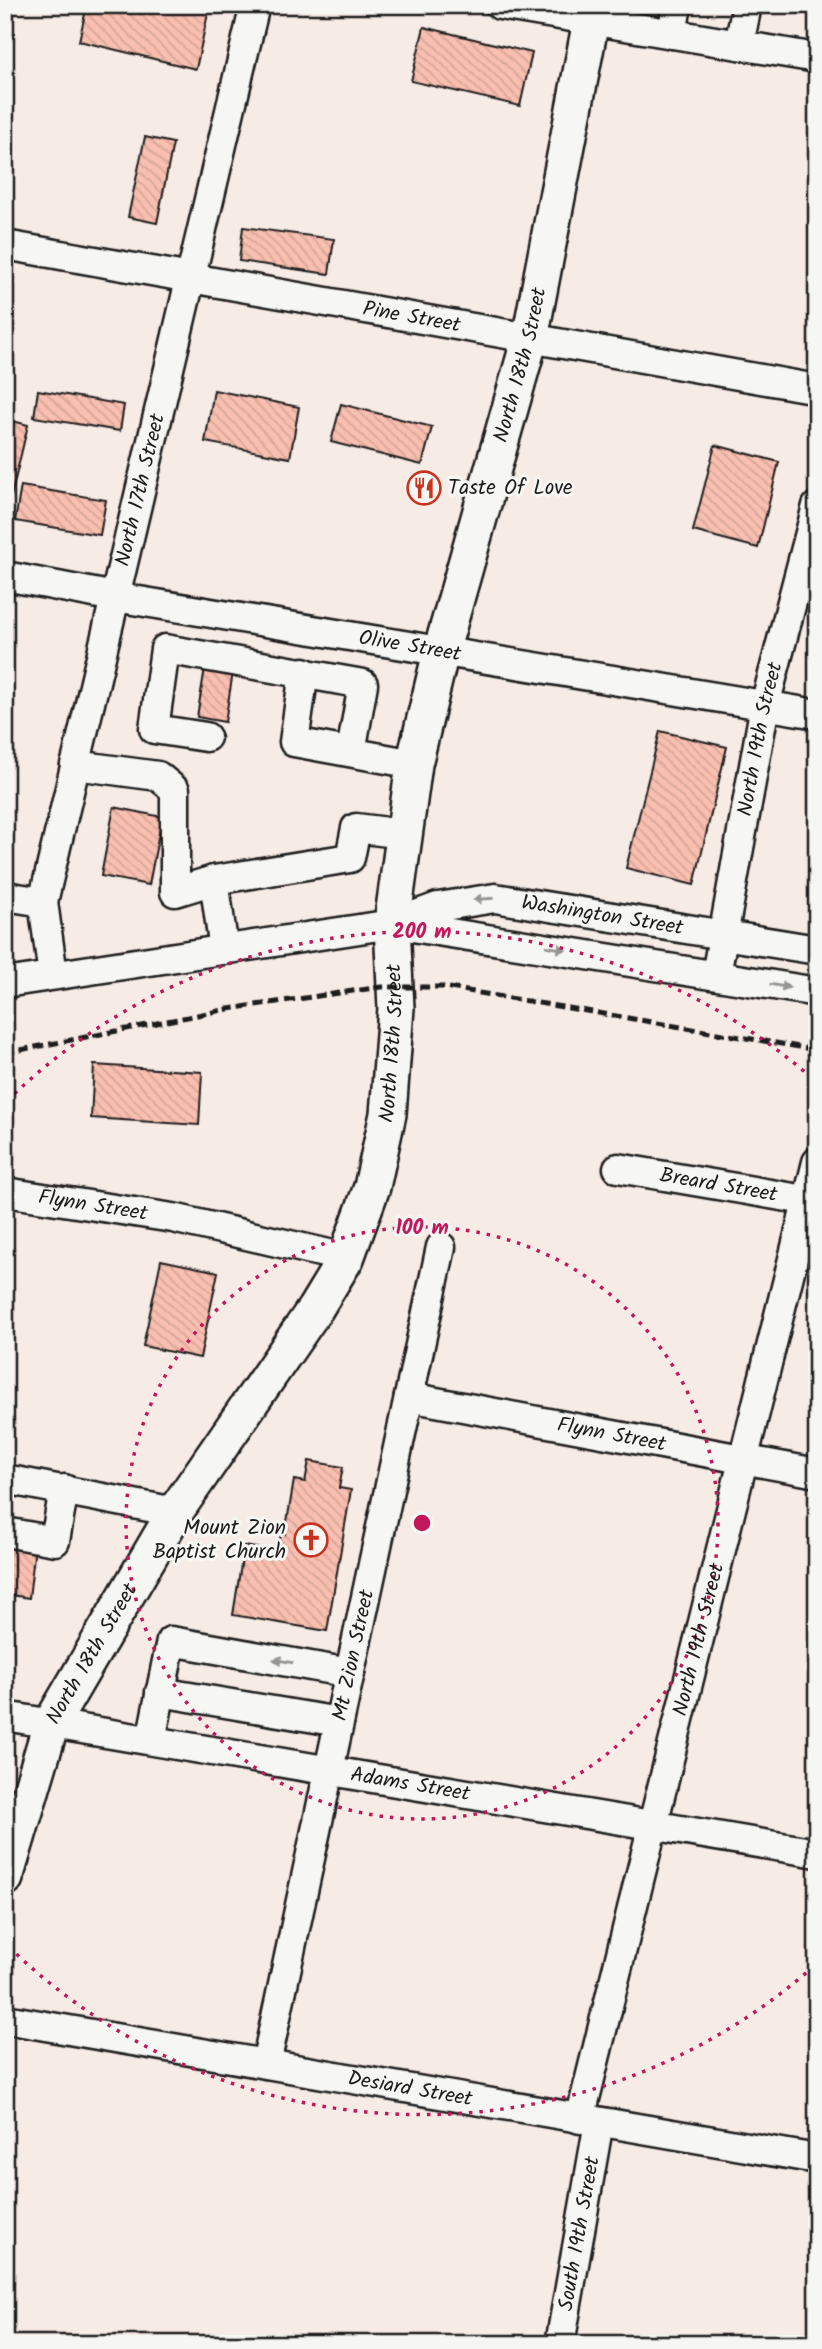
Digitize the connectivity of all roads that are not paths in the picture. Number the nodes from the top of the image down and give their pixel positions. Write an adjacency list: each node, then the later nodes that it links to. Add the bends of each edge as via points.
1 (254, 5): 10 (street, North 17th Street)
2 (500, 5): 5 (street)
3 (677, 5): 6 (street)
4 (742, 6): 7 (street)
5 (592, 13): 6 (street); 11 (main road, North 18th Street)
6 (672, 34): 7 (street)
7 (739, 45): 8 (street)
8 (817, 58)
9 (5, 245): 10 (street, Pine Street)
10 (190, 277): 11 (street, Pine Street); 15 (street, North 17th Street)
11 (530, 338): 12 (street, Pine Street); 17 (main road, North 18th Street)
12 (817, 388)
13 (817, 506): 20 (street, North 19th Street)
14 (5, 576): 15 (street, Olive Street)
15 (115, 597): 16 (street, Olive Street); 25 (street, North 17th Street)
16 (276, 624): 17 (street, Olive Street); 18 (street)
17 (441, 652): 20 (street, Olive Street); 24 (main road, North 18th Street)
18 (271, 666): 19 (street); 22 (street, via 165,649 153,729)
19 (304, 672): 23 (street, via 295,742); 23 (street, via 363,684)
20 (765, 705): 21 (street, Olive Street); 31 (street, North 19th Street)
21 (817, 714)
22 (206, 737)
23 (351, 752): 24 (street)
24 (414, 764): 26 (main road, North 18th Street)
25 (75, 765): 27 (street, via 158,776 175,790 175,892); 29 (street, North 17th Street)
26 (404, 834): 27 (street, via 356,828 349,858); 30 (main road, North 18th Street)
27 (214, 880): 32 (street)
28 (5, 896): 29 (street)
29 (43, 902): 34 (street, North 17th Street)
30 (391, 924): 31 (street, Washington Street, one-way to 30, via 495,898 438,907); 32 (street, Washington Street); 35 (street, Washington Street, one-way to 35); 43 (main road, North 18th Street, via 396,1008 388,1114 372,1187)
31 (723, 933): 33 (street, Washington Street); 35 (street, North 19th Street)
32 (224, 950): 34 (street, Washington Street)
33 (817, 950)
34 (53, 975): 36 (street, Washington Street)
35 (716, 975): 37 (street, Washington Street, one-way to 37)
36 (5, 983)
37 (817, 992)
38 (817, 1162): 41 (street, North 19th Street)
39 (618, 1168): 41 (street, Breard Street)
40 (5, 1192): 43 (street, Flynn Street, via 173,1218)
41 (812, 1201): 45 (street, North 19th Street)
42 (441, 1247): 44 (street, Mt Zion Street)
43 (346, 1258): 49 (main road, North 18th Street)
44 (409, 1397): 45 (street, Flynn Street); 51 (street, Mt Zion Street)
45 (743, 1461): 46 (street, Flynn Street); 58 (street, North 19th Street)
46 (817, 1474)
47 (5, 1479): 48 (street)
48 (65, 1489): 49 (street); 50 (street, via 55,1541)
49 (176, 1512): 55 (main road, North 18th Street)
50 (5, 1532)
51 (350, 1673): 52 (street, one-way to 52, via 171,1641); 54 (street, Mt Zion Street)
52 (160, 1692): 54 (street); 56 (street)
53 (5, 1716): 55 (street, Adams Street)
54 (340, 1722): 57 (street, Mt Zion Street)
55 (51, 1724): 56 (street, Adams Street); 60 (main road, North 18th Street)
56 (151, 1740): 57 (street, Adams Street)
57 (330, 1769): 58 (street, Adams Street); 62 (street, Mt Zion Street)
58 (653, 1824): 59 (street, Adams Street); 63 (street, North 19th Street)
59 (817, 1853)
60 (5, 1878)
61 (5, 2019): 62 (street, Desiard Street)
62 (266, 2064): 63 (street, Desiard Street)
63 (590, 2120): 64 (street, Desiard Street); 65 (street, South 19th Street)
64 (817, 2159)
65 (560, 2344)

